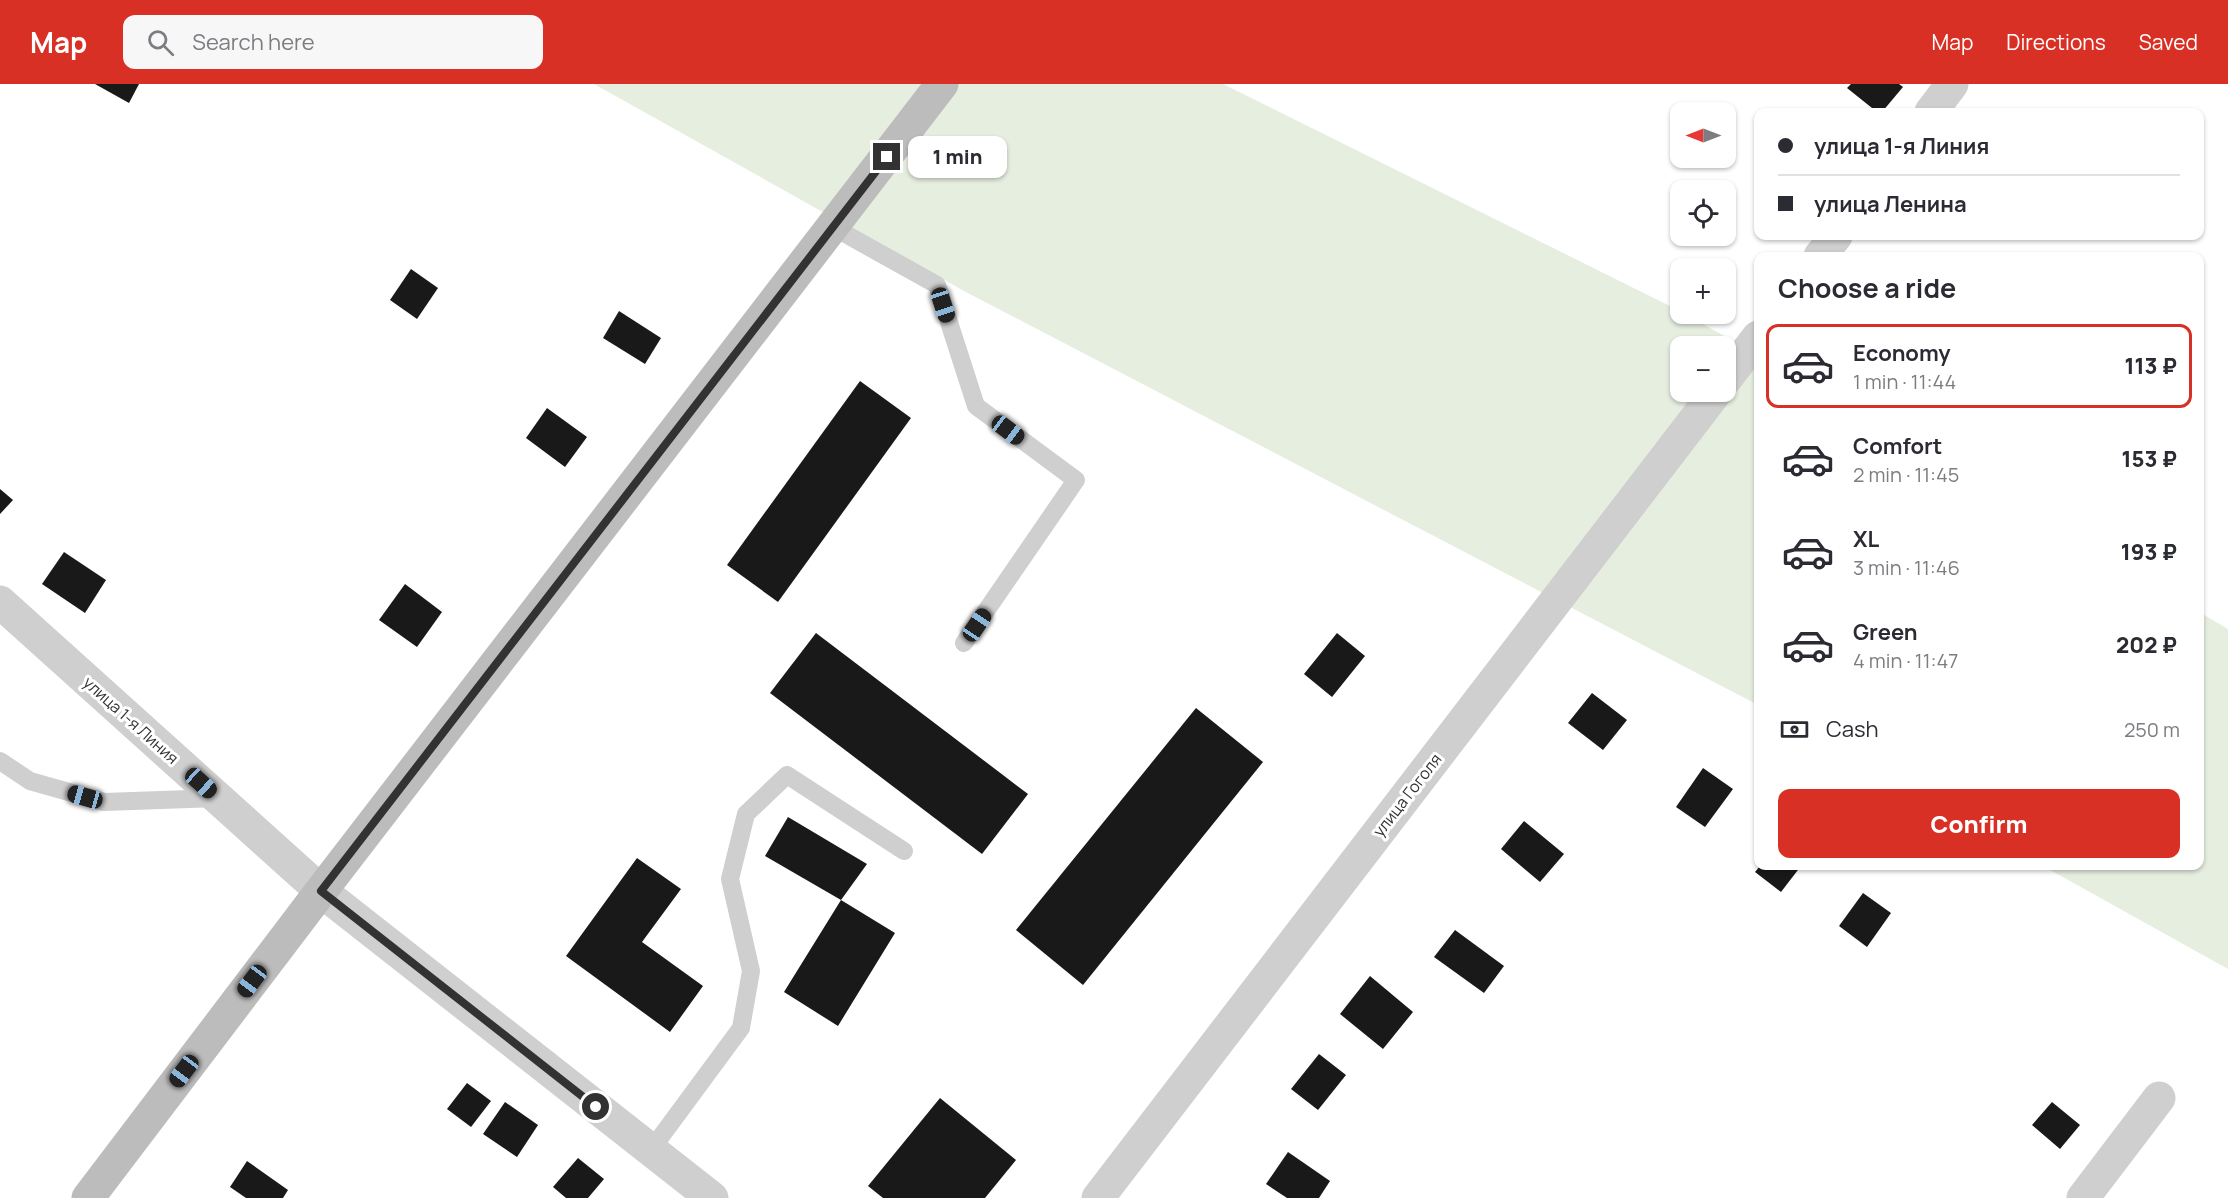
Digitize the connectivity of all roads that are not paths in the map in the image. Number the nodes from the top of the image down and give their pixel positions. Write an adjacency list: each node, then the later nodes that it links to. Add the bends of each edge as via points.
1 (942, 84): 4 (main road)
2 (1952, 84): 3 (street)
3 (1933, 108)
4 (839, 220): 11 (lane, via 937,285 976,406 1076,480); 15 (main road)
5 (1833, 240): 6 (street)
6 (1823, 252)
7 (1754, 342): 8 (street)
8 (1736, 366)
9 (1708, 402): 20 (street, улица Гоголя)
10 (0, 602): 13 (street, улица 1-я Линия)
11 (964, 643)
12 (0, 761): 13 (lane, via 30,781 104,802)
13 (218, 798): 15 (street, улица 1-я Линия)
14 (904, 851): 17 (lane, via 788,775 746,814 730,879 751,971 741,1028)
15 (321, 891): 17 (street, улица 1-я Линия); 18 (main road)
16 (2159, 1098): 21 (street)
17 (651, 1150): 19 (street, улица 1-я Линия)
18 (88, 1198)
19 (712, 1198)
20 (1098, 1198)
21 (2083, 1198)

